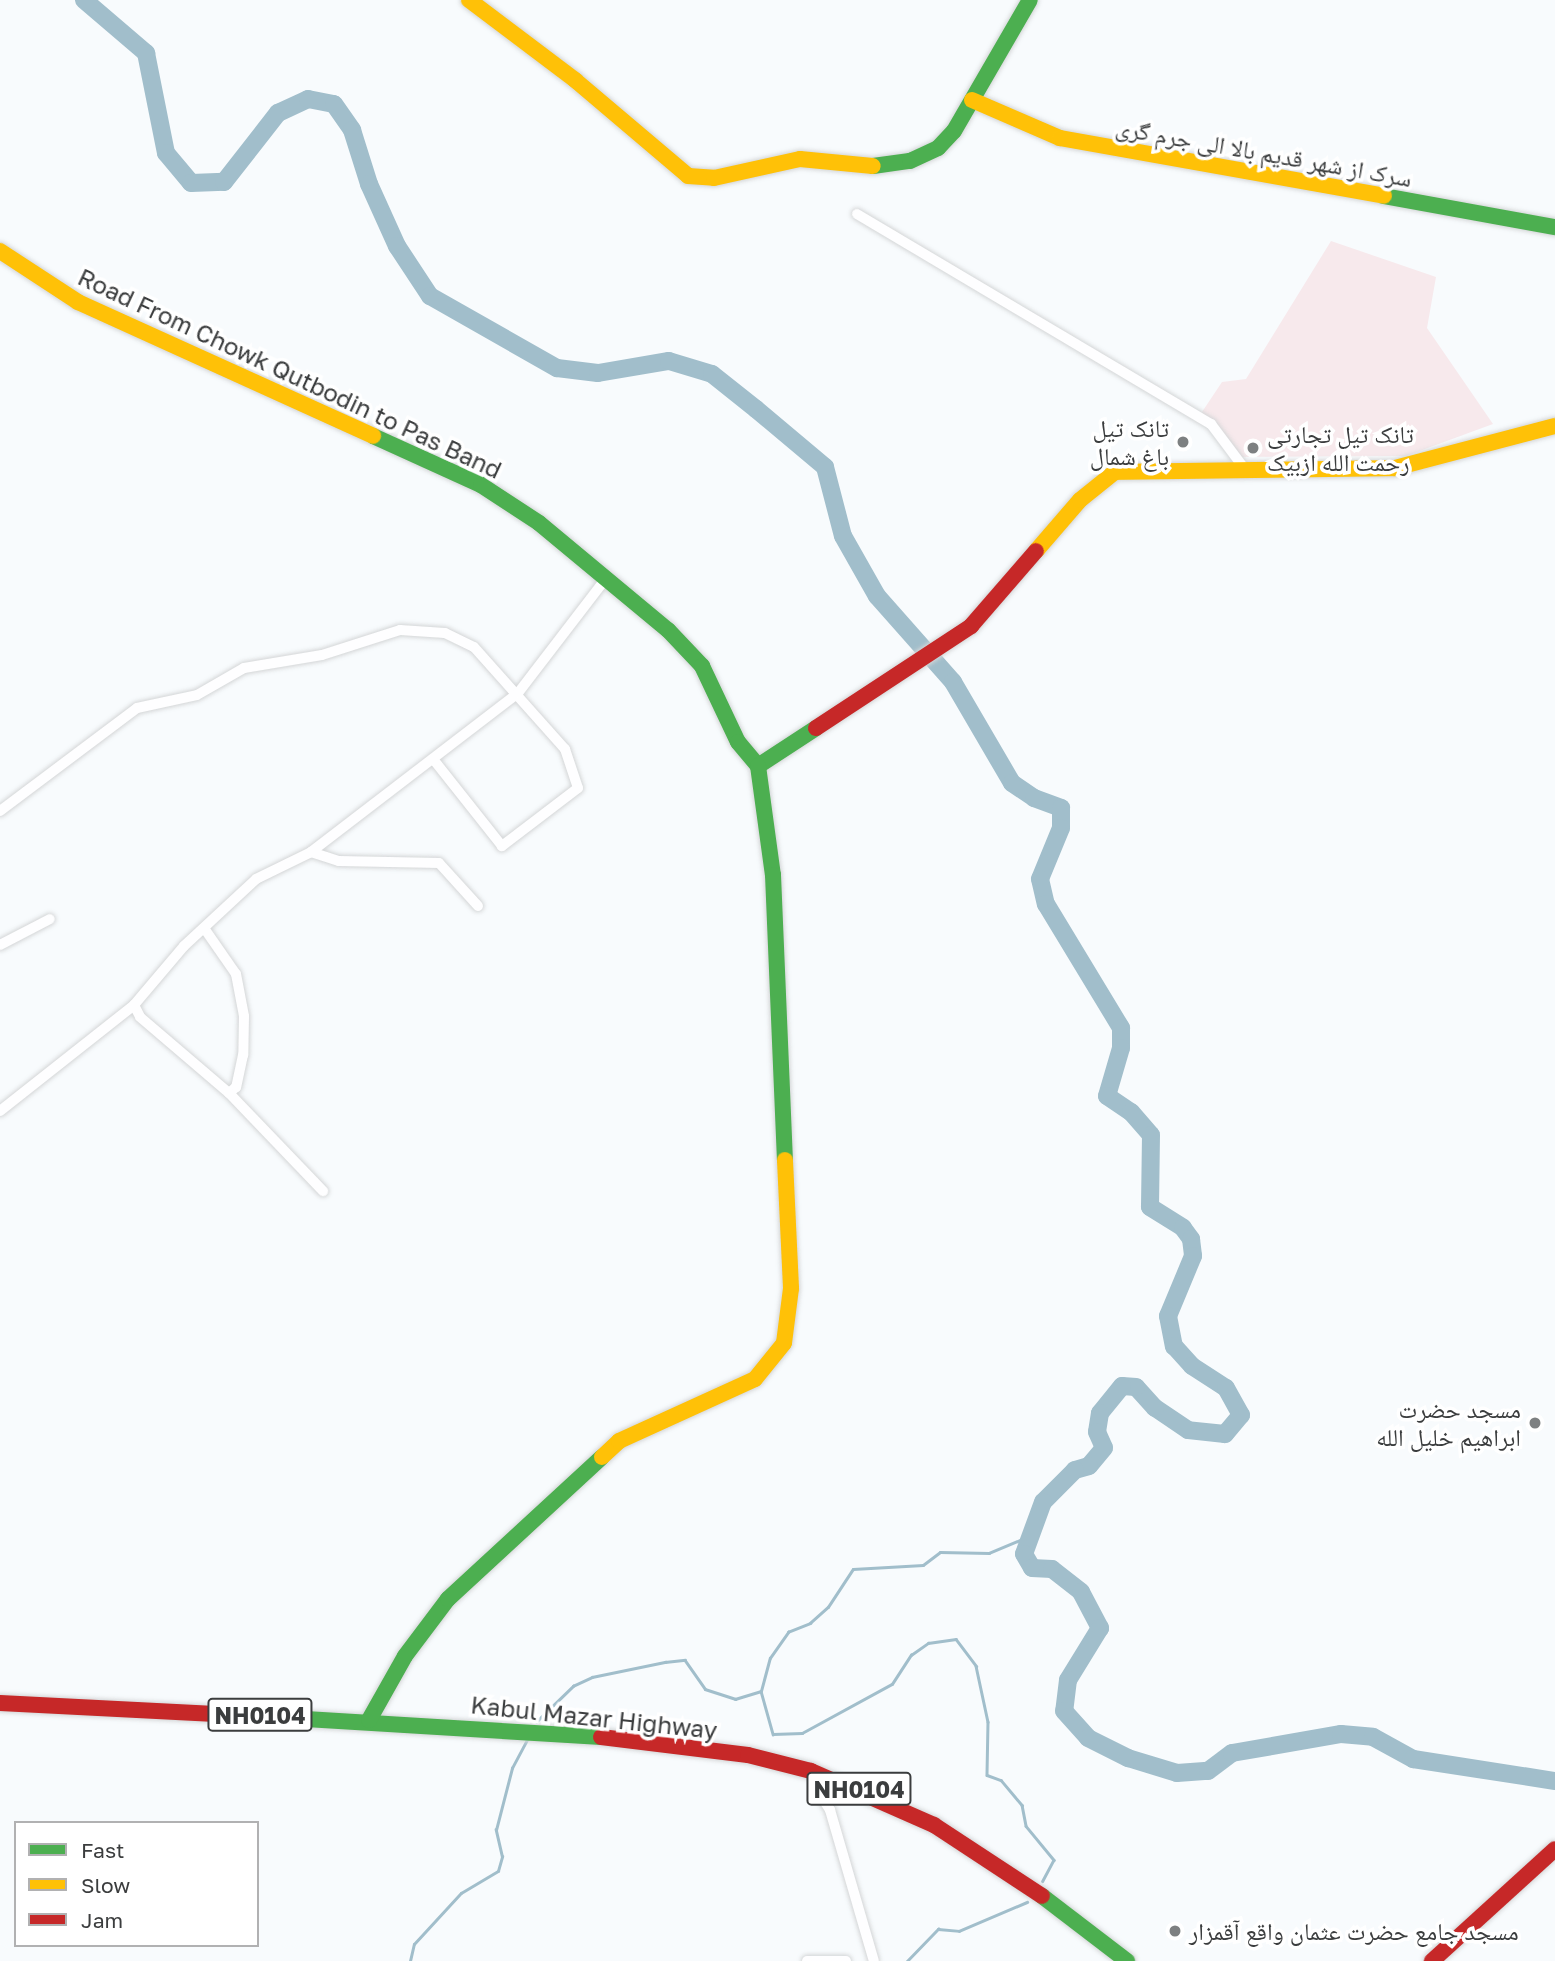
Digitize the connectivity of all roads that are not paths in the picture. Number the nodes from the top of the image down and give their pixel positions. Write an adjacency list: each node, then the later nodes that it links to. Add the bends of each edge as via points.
1 (469, 0): 3 (main road, via 688,176 714,178 800,159 874,166 910,161 938,148)
2 (1030, 0): 3 (main road)
3 (972, 100): 5 (main road, سرک از شهر قدیم بالا الی جرم گری, via 1060,138)
4 (857, 214): 8 (street, via 1211,424)
5 (1555, 227)
6 (0, 251): 9 (main road, Road From Chowk Qutbodin to Pas Band, via 78,302 481,485)
7 (1555, 426): 8 (main road, via 1395,468)
8 (1244, 468): 12 (main road, via 1115,472 1080,500 971,626)
9 (607, 577): 10 (street); 12 (main road, Road From Chowk Qutbodin to Pas Band, via 702,666 738,742)
10 (518, 693): 11 (street); 11 (street, via 565,749 579,788 502,846); 13 (street, via 474,647 445,633 400,630 321,655 244,668 197,695 137,708)
11 (433, 759): 14 (street)
12 (758, 766): 24 (main road, via 774,888 791,1288 784,1343 755,1379 619,1441 448,1599 405,1656)
13 (0, 811)
14 (311, 852): 15 (street, via 339,861 439,863); 17 (street, via 256,879)
15 (478, 906)
16 (50, 919): 18 (street)
17 (204, 928): 19 (street); 20 (street, via 236,974 244,1016 243,1055 236,1087)
18 (0, 945)
19 (134, 1004): 20 (street, via 140,1017); 21 (street)
20 (229, 1093): 22 (street)
21 (0, 1111)
22 (324, 1192)
23 (0, 1703): 24 (main road, Kabul Mazar Highway / NH0104)
24 (369, 1720): 25 (main road, Kabul Mazar Highway / NH0104, via 547,1731 748,1755)
25 (822, 1776): 29 (street, via 821,1796 830,1810); 30 (main road, Kabul Mazar Highway / NH0104, via 934,1825 1022,1881)
26 (1555, 1849): 31 (main road)
27 (807, 1961): 28 (street)
28 (846, 1961)
29 (874, 1961)
30 (1127, 1961)
31 (1432, 1961)

